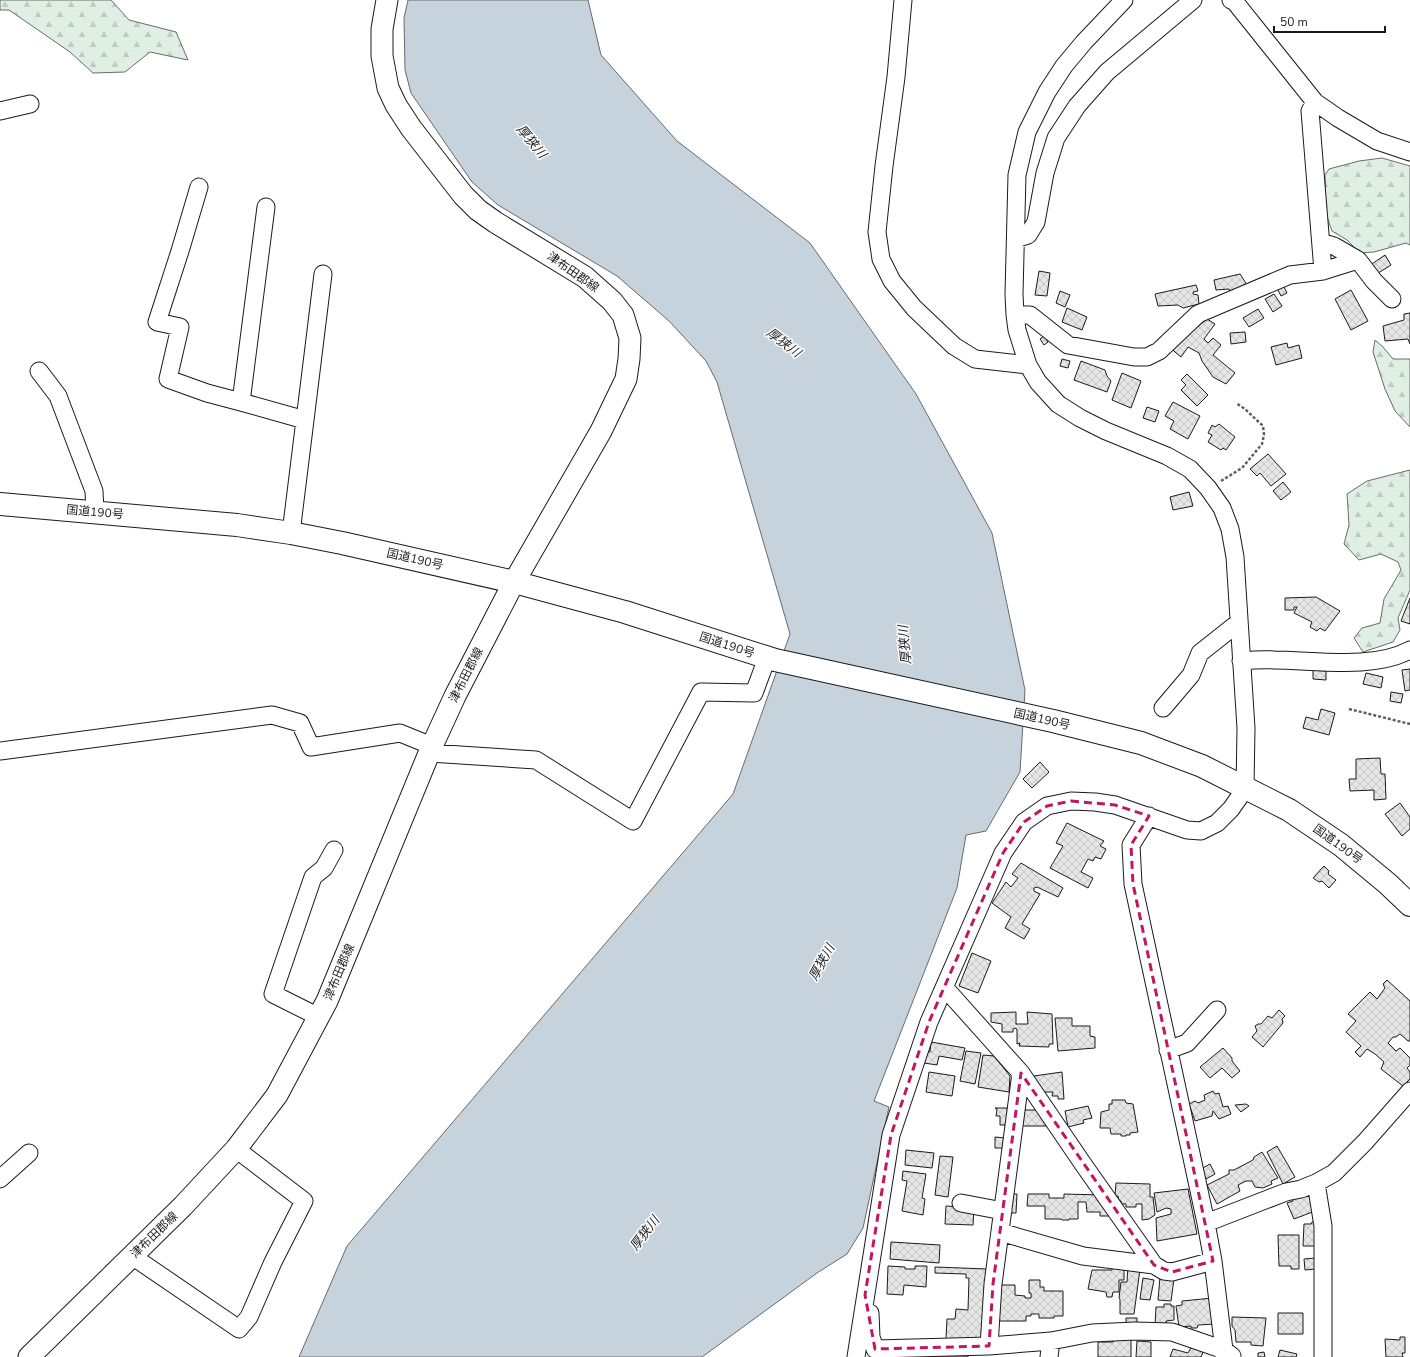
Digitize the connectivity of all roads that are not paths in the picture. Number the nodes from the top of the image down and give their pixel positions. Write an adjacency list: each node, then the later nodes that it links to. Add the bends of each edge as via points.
1 (387, 0): 26 (main road, 津布田郡線, via 382,29 385,76 396,105 411,128 463,195 478,210 584,277 612,300 623,315 630,338 626,379 617,399)
2 (903, 0): 19 (street, via 877,232 881,259 892,281 914,308 954,346 975,359)
3 (1124, 0): 12 (street, via 1064,66 1047,92 1027,132 1017,176)
4 (1193, 0): 12 (street, via 1107,72 1077,106 1056,138 1045,174 1036,222 1028,235)
5 (1231, 0): 6 (street)
6 (1315, 102): 9 (street, via 1377,141); 13 (street, via 1310,111)
7 (30, 104): 8 (street)
8 (0, 111)
9 (1410, 152)
10 (199, 187): 21 (street, via 157,322 180,327 168,379)
11 (266, 206): 21 (street)
12 (1016, 239): 18 (street)
13 (1320, 242): 14 (street, via 1334,246); 15 (street)
14 (1358, 260): 15 (street); 17 (street)
15 (1323, 271): 18 (street, via 1290,275 1198,314 1159,351 1147,356 1068,345 1030,315)
16 (323, 274): 22 (street)
17 (1392, 299)
18 (1015, 315): 19 (street)
19 (1028, 365): 27 (street, via 1038,382 1058,404 1106,431 1190,468 1208,488 1222,508 1230,530 1235,557)
20 (39, 371): 24 (street, via 58,396 94,491)
21 (241, 402): 22 (street)
22 (305, 420): 25 (street)
23 (0, 504): 24 (highway, 国道190号)
24 (95, 512): 25 (highway, 国道190号, via 237,525)
25 (291, 533): 26 (highway, 国道190号)
26 (514, 582): 29 (highway, 国道190号, via 625,612); 32 (main road, 津布田郡線, via 455,696)
27 (1238, 623): 30 (street); 31 (street, via 1200,653 1191,674)
28 (1410, 650): 30 (street, via 1388,659 1371,661)
29 (771, 659): 32 (street, via 754,692 701,692 633,821 536,760); 34 (highway, 国道190号, via 1141,743 1202,766)
30 (1241, 661): 34 (street, via 1246,728)
31 (1163, 708)
32 (431, 750): 33 (street, via 400,733 310,747 300,723 272,716); 40 (main road, 津布田郡線)
33 (0, 751)
34 (1245, 788): 35 (street, via 1231,810 1217,823 1201,831 1187,830); 37 (highway, 国道190号, via 1289,810 1341,845)
35 (1149, 816): 38 (street, via 1114,805 1071,801 1047,806 1024,822 1003,853); 41 (street, via 1131,846 1133,884)
36 (334, 850): 40 (street, via 324,868 313,877 273,994)
37 (1410, 905)
38 (945, 988): 42 (street); 55 (street, via 929,1022 891,1135)
39 (1217, 1010): 41 (street, via 1187,1043)
40 (319, 1017): 44 (main road, 津布田郡線, via 277,1095)
41 (1168, 1050): 50 (street)
42 (1021, 1073): 49 (street); 54 (street)
43 (1410, 1091): 47 (street, via 1334,1173)
44 (236, 1149): 52 (main road, 津布田郡線); 52 (street, via 304,1202 273,1262 249,1317 240,1329)
45 (29, 1153): 46 (street)
46 (0, 1179)
47 (1316, 1183): 50 (street); 62 (street, via 1323,1226)
48 (961, 1203): 49 (street)
49 (1003, 1211): 51 (street)
50 (1206, 1223): 53 (street)
51 (1000, 1232): 54 (street, via 1083,1256); 56 (street)
52 (132, 1256): 60 (main road, 津布田郡線)
53 (1213, 1261): 54 (street, via 1172,1272); 59 (street)
54 (1154, 1265)
55 (865, 1295): 58 (street, via 870,1312); 61 (street)
56 (989, 1346): 57 (street); 58 (street)
57 (1050, 1349): 59 (street, via 1092,1333 1172,1332)
58 (874, 1353)
59 (1227, 1355)
60 (29, 1357)
61 (856, 1357)
62 (1323, 1357)

